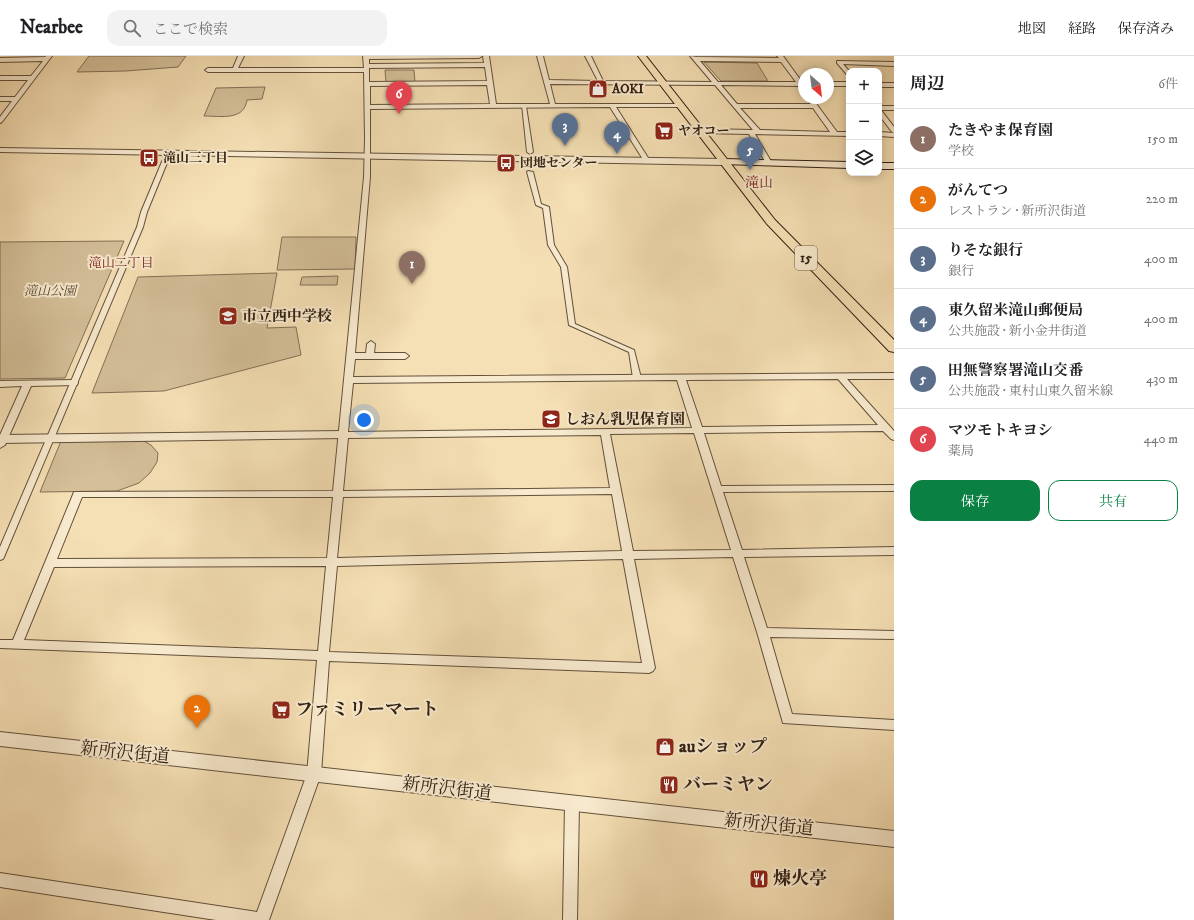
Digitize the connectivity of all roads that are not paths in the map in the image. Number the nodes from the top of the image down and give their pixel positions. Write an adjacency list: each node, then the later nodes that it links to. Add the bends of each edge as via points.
1 (241, 56): 16 (street)
2 (479, 56): 7 (street)
3 (486, 56): 13 (street)
4 (540, 56): 21 (street)
5 (588, 56): 22 (street)
6 (642, 56): 23 (main road, 15)
7 (366, 57): 14 (street)
8 (694, 57): 10 (street); 24 (street)
9 (48, 58): 11 (street); 19 (street)
10 (781, 58): 20 (street)
11 (0, 60)
12 (894, 64): 17 (street, via 839,62)
13 (487, 65): 14 (street); 25 (street)
14 (367, 68): 16 (street); 27 (street)
15 (208, 70): 16 (street)
16 (235, 70)
17 (846, 71)
18 (0, 78): 19 (street)
19 (33, 78): 33 (street)
20 (798, 78)
21 (546, 82): 22 (street); 37 (street)
22 (601, 82): 23 (street)
23 (662, 82): 24 (street); 34 (main road, 15)
24 (715, 82): 26 (street); 39 (street)
25 (490, 83): 27 (street); 35 (street)
26 (798, 83)
27 (367, 84): 41 (street)
28 (834, 84): 29 (street)
29 (846, 84)
30 (882, 85): 31 (street)
31 (894, 85)
32 (0, 99): 33 (street)
33 (17, 99): 45 (street)
34 (680, 105): 38 (street); 47 (main road, 15)
35 (493, 106): 36 (street); 41 (street)
36 (524, 106): 37 (street); 54 (street)
37 (553, 106): 38 (street)
38 (612, 106): 57 (street)
39 (735, 106): 40 (street); 48 (street)
40 (815, 106): 49 (street)
41 (368, 107): 56 (street)
42 (882, 108): 43 (street)
43 (894, 108)
44 (882, 115): 46 (street)
45 (0, 120)
46 (894, 130)
47 (700, 131): 48 (street); 58 (main road, 15)
48 (755, 132): 49 (street); 59 (street)
49 (835, 134): 50 (street)
50 (846, 134)
51 (882, 134): 52 (street)
52 (894, 134)
53 (0, 150): 55 (street)
54 (530, 152)
55 (168, 153): 56 (street); 74 (street, via 140,227)
56 (369, 156): 57 (street); 66 (street)
57 (647, 161): 58 (street)
58 (724, 162): 59 (main road); 65 (main road, 15, via 771,222)
59 (770, 163): 60 (main road)
60 (846, 165)
61 (882, 166): 62 (main road)
62 (894, 166)
63 (530, 172): 71 (street, via 538,205 546,207 551,245 564,267 572,325 632,351)
64 (370, 344): 67 (street)
65 (894, 348)
66 (352, 356): 67 (street); 73 (street)
67 (370, 356): 68 (street)
68 (405, 356)
69 (840, 376): 70 (street); 72 (street); 77 (street)
70 (894, 376)
71 (637, 378): 72 (street); 73 (street)
72 (681, 378): 78 (street)
73 (350, 380): 80 (street)
74 (74, 383): 76 (street); 82 (street)
75 (0, 384): 76 (street)
76 (28, 384): 83 (street)
77 (886, 428): 78 (street); 81 (street)
78 (698, 430): 79 (street); 85 (street)
79 (605, 432): 80 (street); 86 (street)
80 (344, 435): 82 (street); 87 (street)
81 (894, 437)
82 (50, 438): 83 (street); 91 (street)
83 (1, 441)
84 (894, 488): 85 (street)
85 (717, 489): 89 (street)
86 (616, 492): 87 (street); 90 (street)
87 (339, 494): 92 (street); 93 (street, via 78,494)
88 (894, 551): 89 (street)
89 (738, 553): 90 (street); 94 (street)
90 (628, 555): 92 (street); 98 (street, via 649,668)
91 (0, 557)
92 (333, 562): 93 (street); 98 (street)
93 (50, 563): 97 (street)
94 (763, 632): 95 (street); 99 (street, via 787,719)
95 (894, 635)
96 (0, 644): 97 (street)
97 (17, 644): 98 (street)
98 (323, 657): 101 (street)
99 (894, 725)
100 (0, 739): 101 (street, 新所沢街道)
101 (314, 774): 102 (street, 新所沢街道); 105 (street)
102 (572, 804): 103 (street, 新所沢街道); 106 (street)
103 (894, 838)
104 (0, 880): 105 (street)
105 (261, 920)
106 (570, 920)

